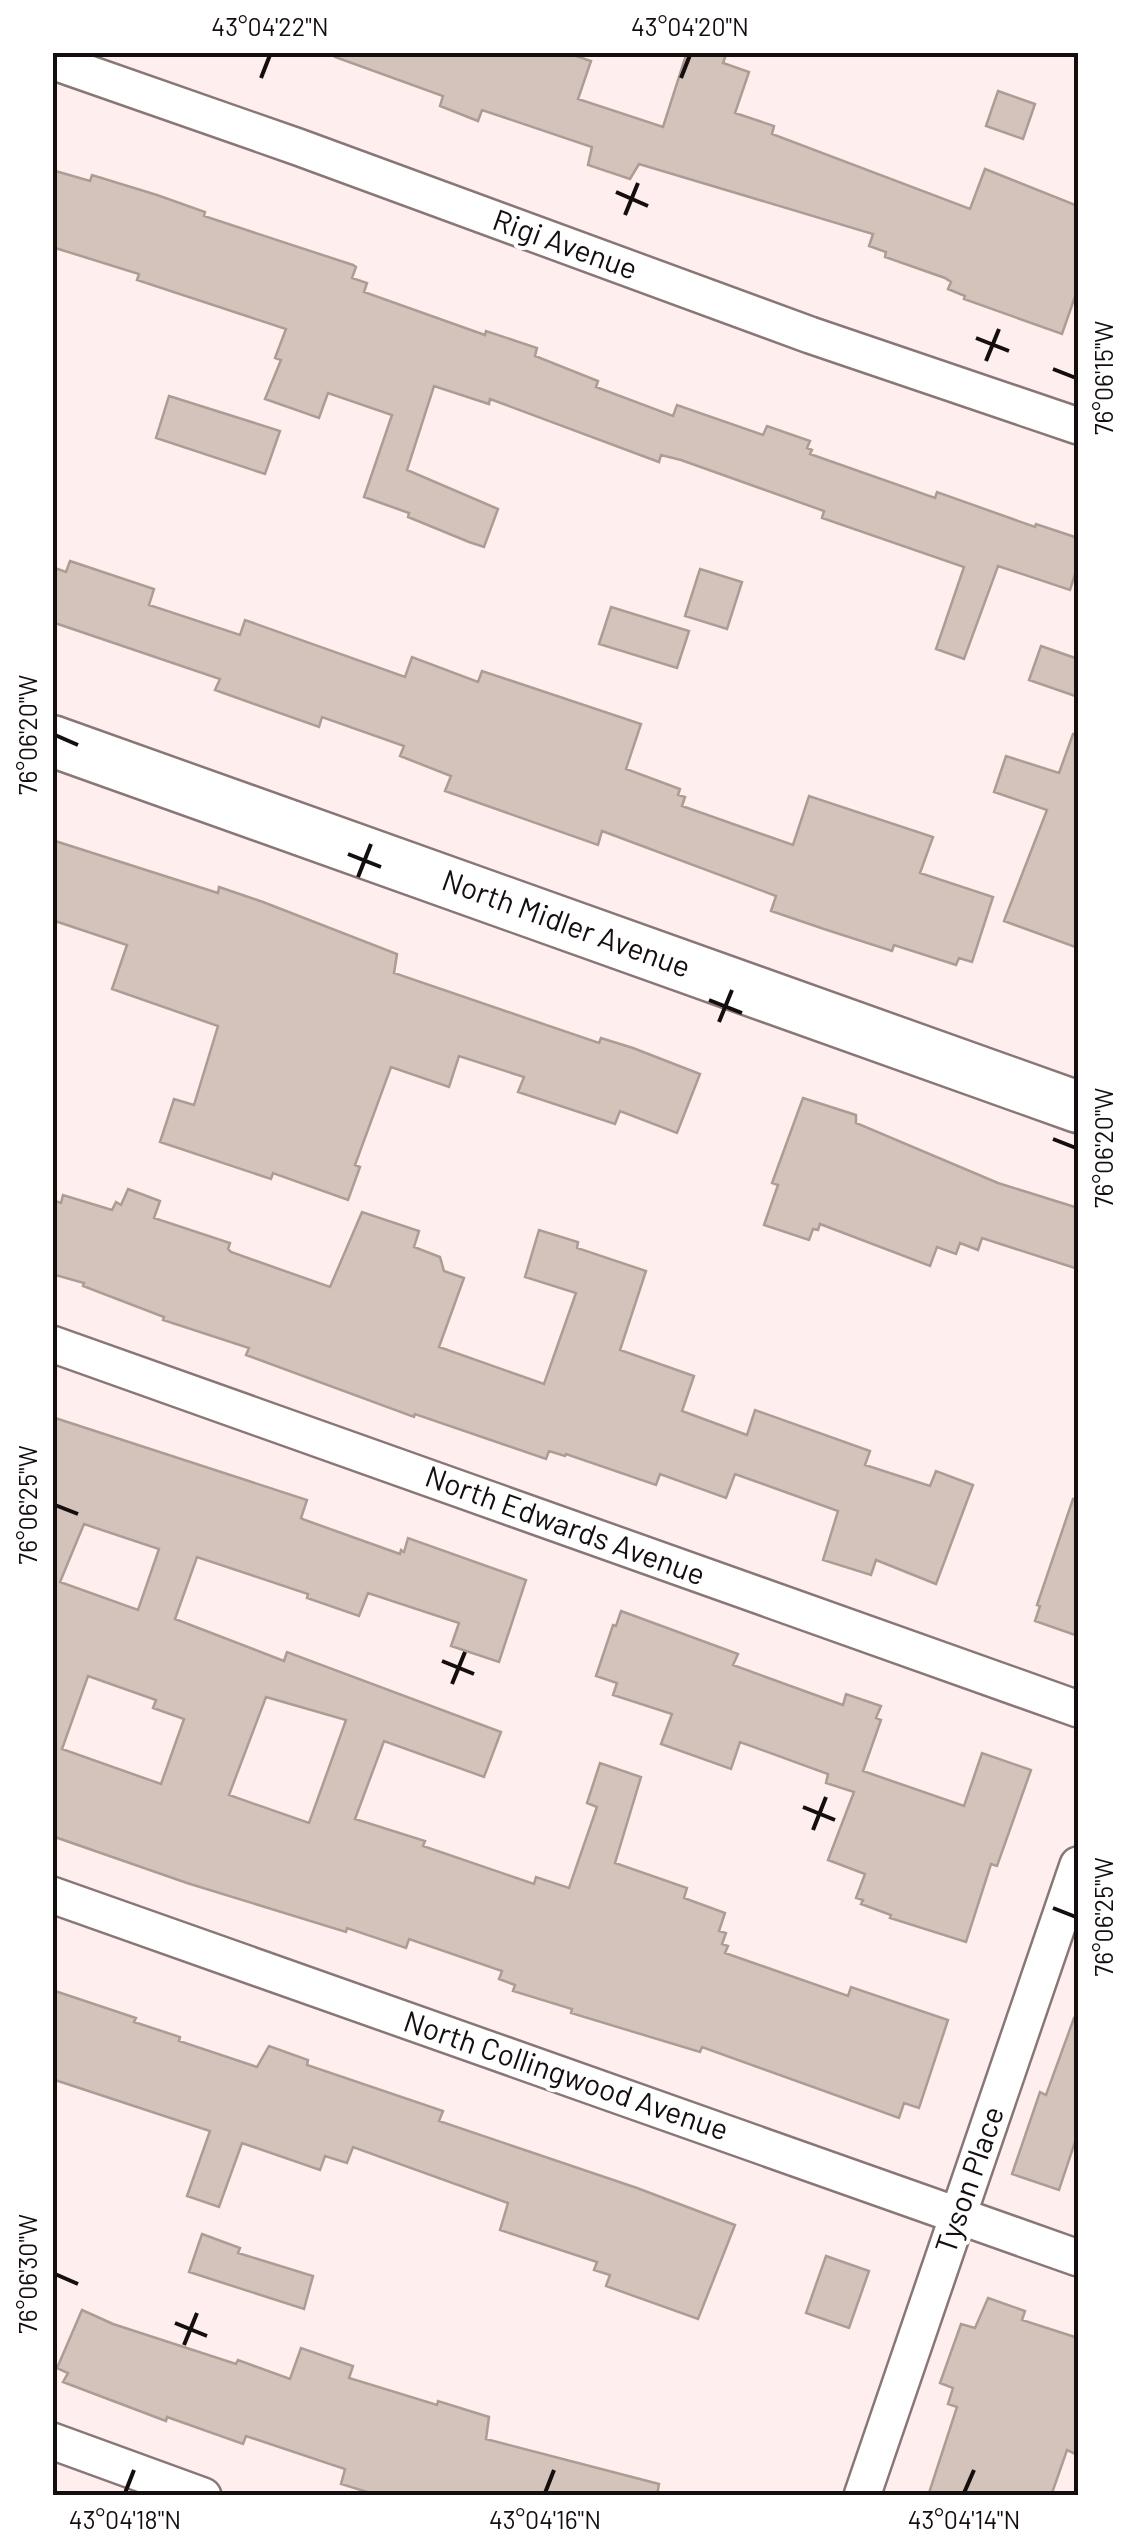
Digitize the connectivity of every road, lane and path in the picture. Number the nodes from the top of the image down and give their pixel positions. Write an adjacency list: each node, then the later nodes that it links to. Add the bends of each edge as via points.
1 (52, 60): 2 (street, Rigi Avenue)
2 (1078, 426)
3 (52, 741): 4 (main road, North Midler Avenue)
4 (1078, 1107)
5 (52, 1344): 6 (street, North Edwards Avenue)
6 (1078, 1709)
7 (1078, 1865): 9 (street, Tyson Place)
8 (52, 1895): 9 (street, North Collingwood Avenue)
9 (958, 2214): 10 (street, North Collingwood Avenue); 13 (street, Tyson Place)
10 (1078, 2258)
11 (52, 2442): 12 (street)
12 (203, 2496)
13 (862, 2496)

